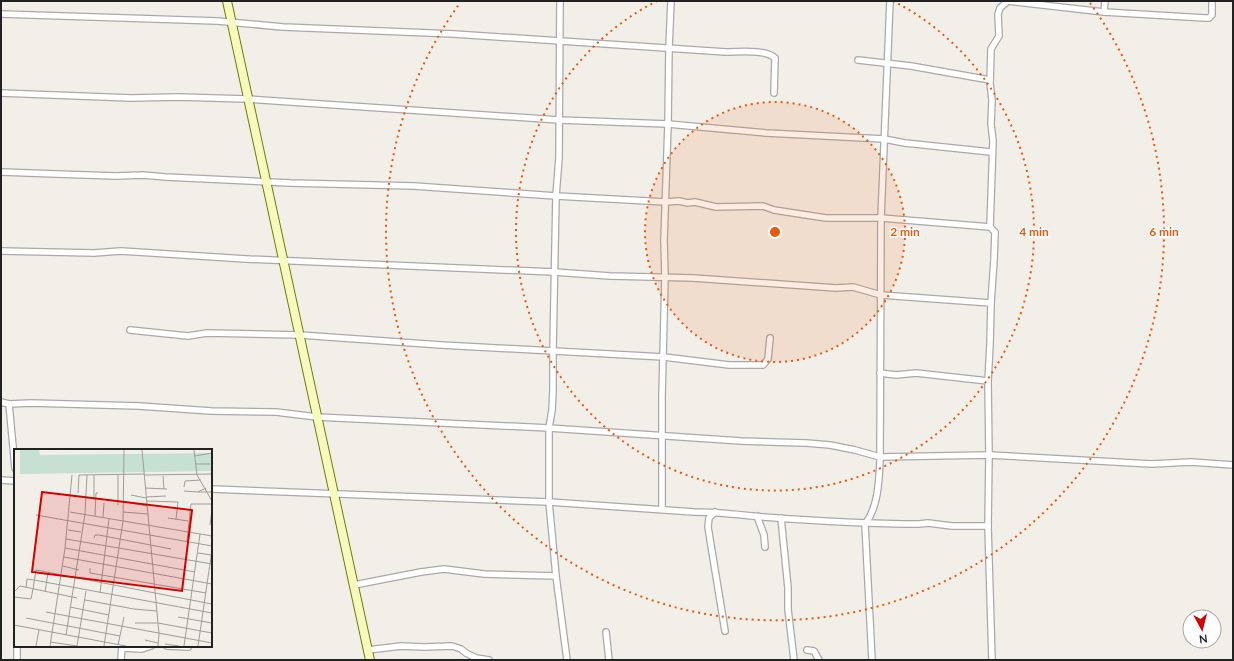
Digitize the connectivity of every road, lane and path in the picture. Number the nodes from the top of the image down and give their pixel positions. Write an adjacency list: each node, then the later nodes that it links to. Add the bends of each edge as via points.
1 (226, 1): 10 (street)
2 (560, 1): 11 (street)
3 (671, 1): 12 (street)
4 (890, 1): 14 (street)
5 (1008, 1): 8 (street); 15 (street, via 999,11 999,36 991,49)
6 (1105, 1): 8 (street)
7 (1212, 1): 8 (street, via 1212,15 1209,18)
8 (1104, 12)
9 (1, 14): 10 (street)
10 (232, 22): 11 (street); 18 (street)
11 (560, 42): 12 (street); 19 (street)
12 (668, 48): 17 (street, via 769,53 775,58); 20 (street)
13 (858, 60): 14 (street)
14 (887, 63): 15 (street); 21 (street)
15 (990, 80): 22 (street, via 993,140)
16 (1, 93): 18 (street)
17 (774, 93)
18 (247, 99): 19 (street); 24 (street)
19 (559, 120): 20 (street); 25 (street)
20 (668, 124): 21 (street); 26 (street)
21 (884, 139): 22 (street); 27 (street)
22 (991, 152): 28 (street)
23 (1, 172): 24 (street)
24 (265, 181): 25 (street, via 414,186); 30 (street)
25 (556, 196): 26 (street); 31 (street)
26 (666, 202): 27 (street, via 679,201 716,207 763,206 826,218); 32 (street)
27 (881, 218): 28 (street); 33 (street)
28 (990, 227): 34 (street, via 995,232)
29 (1, 251): 30 (street, via 121,251)
30 (283, 260): 31 (street); 36 (street)
31 (554, 272): 32 (street); 38 (street)
32 (665, 277): 33 (street, via 853,287); 39 (street)
33 (881, 295): 34 (street); 40 (street)
34 (991, 303): 41 (street)
35 (130, 330): 36 (street, via 188,336 207,332)
36 (300, 335): 38 (street); 44 (street)
37 (770, 338): 39 (street, via 768,359 763,365 729,365)
38 (553, 350): 39 (street); 45 (street, via 552,410)
39 (664, 357): 46 (street)
40 (880, 373): 41 (street, via 916,373); 49 (street)
41 (988, 381): 47 (street)
42 (1, 402): 43 (street)
43 (9, 404): 44 (street, via 139,406 276,412); 48 (street)
44 (317, 417): 45 (street); 54 (street)
45 (549, 428): 46 (street); 55 (street)
46 (663, 436): 49 (street, via 830,445); 56 (street)
47 (989, 455): 49 (street); 50 (street, via 1145,464 1180,462); 61 (street)
48 (14, 457)
49 (880, 457): 60 (street, via 879,487 871,514)
50 (1233, 465)
51 (1, 480): 52 (street)
52 (14, 481)
53 (212, 490): 54 (street)
54 (334, 494): 55 (street); 64 (street)
55 (549, 502): 56 (street); 63 (street)
56 (662, 509): 57 (street)
57 (715, 512): 58 (street); 65 (street, via 709,518 708,527)
58 (757, 516): 59 (street); 62 (street)
59 (781, 518): 60 (street); 78 (street)
60 (865, 524): 61 (street, via 928,523); 80 (street)
61 (988, 526): 81 (street)
62 (766, 547)
63 (556, 576): 64 (street, via 444,570); 76 (street)
64 (354, 585): 70 (street)
65 (725, 631)
66 (606, 632): 77 (street)
67 (17, 647): 72 (street)
68 (122, 647): 69 (street); 73 (street)
69 (148, 647)
70 (368, 650): 74 (street); 75 (street, via 401,646 452,646 476,658)
71 (807, 650): 79 (street, via 814,651)
72 (17, 660)
73 (122, 660)
74 (370, 660)
75 (489, 660)
76 (566, 660)
77 (609, 660)
78 (794, 660)
79 (819, 660)
80 (872, 660)
81 (992, 660)

